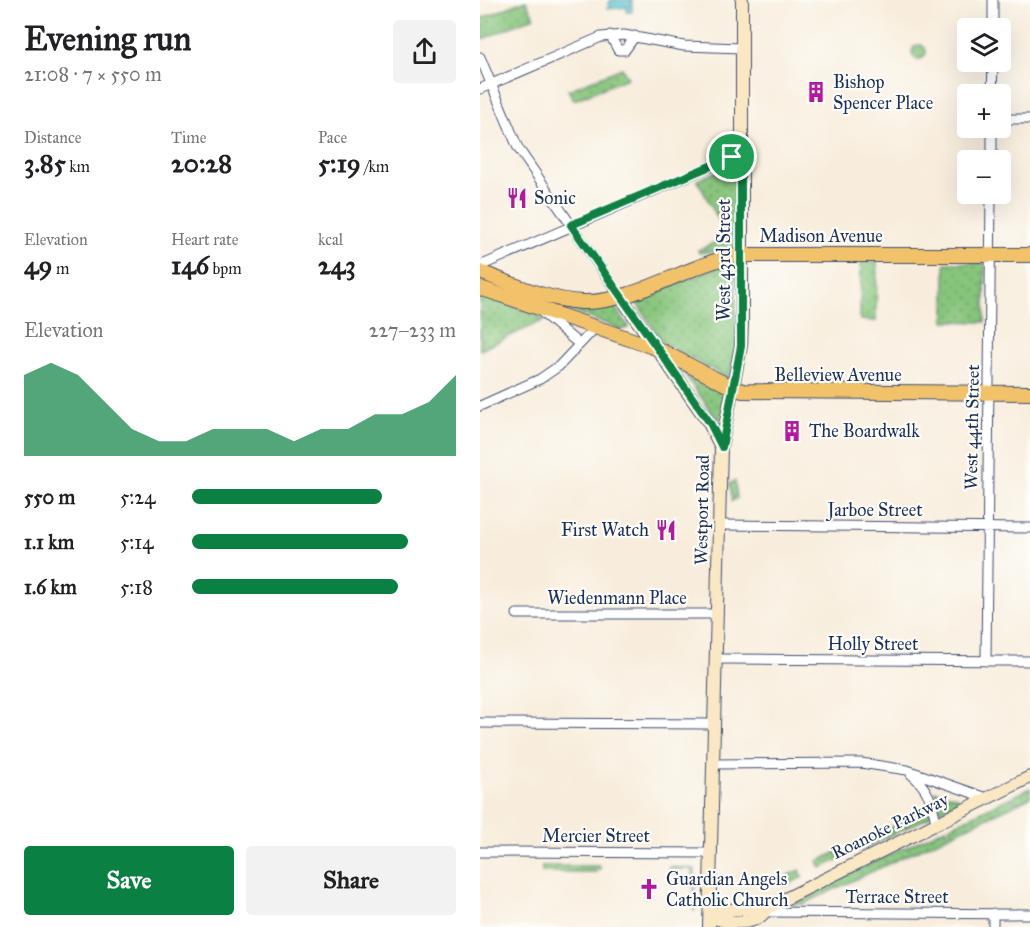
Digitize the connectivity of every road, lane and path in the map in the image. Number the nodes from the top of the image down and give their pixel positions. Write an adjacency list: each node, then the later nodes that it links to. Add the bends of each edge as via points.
1 (742, 0): 6 (street, West 43rd Street)
2 (993, 0): 3 (street)
3 (993, 18)
4 (610, 35): 5 (street); 5 (street, via 618,50 625,50); 8 (street)
5 (635, 36): 6 (street, via 684,46)
6 (742, 48): 12 (street, West 43rd Street)
7 (480, 57): 8 (street, Westport Road)
8 (491, 84): 9 (street); 14 (street, Westport Road, via 518,148)
9 (480, 88)
10 (1011, 119): 11 (street)
11 (1030, 119)
12 (741, 153): 14 (street); 15 (street, West 43rd Street)
13 (992, 204): 16 (street, West 44th Street)
14 (571, 225): 18 (street); 21 (street, Westport Road)
15 (742, 255): 16 (main road, Madison Avenue); 21 (main road, Madison Avenue, via 715,259); 26 (street, West 43rd Street, via 741,346)
16 (991, 255): 17 (main road, Madison Avenue); 27 (street, West 44th Street)
17 (1030, 255)
18 (480, 266)
19 (480, 272): 21 (main road, Madison Avenue, via 557,299 583,302)
20 (480, 288): 22 (main road, Belleview Avenue)
21 (620, 296): 25 (street, Westport Road)
22 (533, 306): 23 (main road, Belleview Avenue); 24 (street)
23 (596, 327): 24 (street); 25 (main road, Belleview Avenue)
24 (579, 344): 29 (street, via 559,366 540,379)
25 (656, 348): 26 (main road, Belleview Avenue); 30 (street, Westport Road, via 710,423)
26 (733, 388): 27 (main road, Belleview Avenue, via 760,393); 30 (street, West 43rd Street)
27 (989, 393): 28 (main road, Belleview Avenue); 32 (street, West 44th Street)
28 (1030, 393)
29 (480, 406)
30 (722, 447): 31 (street, Westport Road)
31 (720, 525): 32 (street, Jarboe Street); 35 (street, Westport Road)
32 (988, 527): 33 (street, Jarboe Street); 37 (street, West 44th Street)
33 (1030, 528)
34 (517, 614): 35 (street, Wiedenmann Place)
35 (717, 614): 36 (street, Westport Road)
36 (717, 660): 37 (street, Holly Street); 40 (street, Westport Road)
37 (986, 661): 38 (street, Holly Street)
38 (1030, 661)
39 (480, 723): 40 (street)
40 (715, 724): 41 (street, Westport Road)
41 (714, 764): 42 (street, via 861,763); 47 (street, Westport Road)
42 (907, 770): 44 (street); 45 (street, via 925,786)
43 (1030, 777): 44 (street, Roanoke Parkway)
44 (987, 798): 45 (street, Roanoke Parkway)
45 (936, 823): 48 (street, Roanoke Parkway)
46 (480, 852): 47 (street, Mercier Street)
47 (712, 853): 51 (street, Westport Road)
48 (767, 908): 49 (street, Terrace Street, via 770,912); 51 (street, Roanoke Parkway, via 725,910)
49 (993, 914): 50 (street, Terrace Street); 52 (street)
50 (1030, 914)
51 (709, 922)
52 (993, 927)

